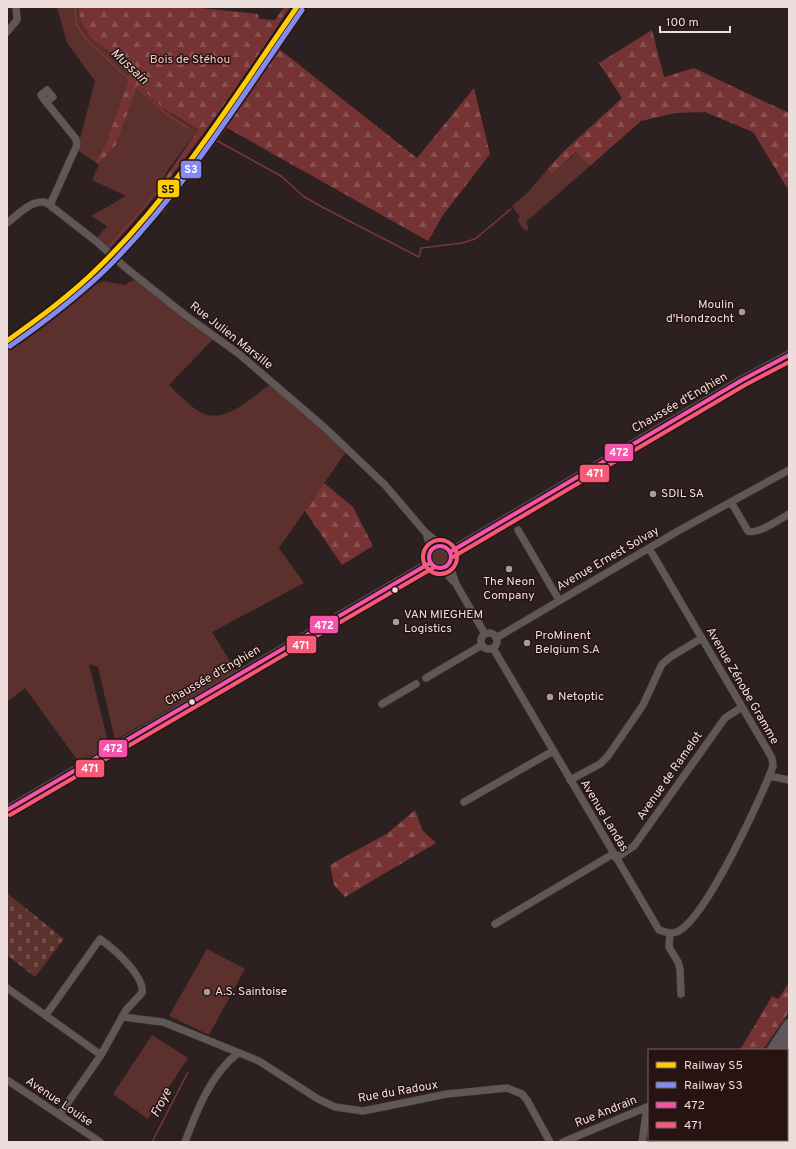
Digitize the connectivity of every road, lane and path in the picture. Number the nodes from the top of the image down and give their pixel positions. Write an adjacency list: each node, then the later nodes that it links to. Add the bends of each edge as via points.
1 (16, 7): 2 (street, via 17,20)
2 (7, 32)
3 (46, 102): 4 (street, via 76,139 77,144)
4 (50, 205): 5 (street, via 42,201 34,203); 11 (street, Rue Julien Marsille, via 185,315 239,354 324,427 385,485)
5 (7, 223)
6 (789, 355): 15 (main road, Chaussée d'Enghien)
7 (789, 470): 8 (street, Avenue Ernest Solvay)
8 (731, 502): 9 (street, via 751,532 758,531); 13 (street, Avenue Ernest Solvay)
9 (789, 514)
10 (518, 530): 19 (street)
11 (425, 532): 12 (street, Rue Julien Marsille); 14 (street, Rue Julien Marsille)
12 (441, 545): 14 (main road); 15 (main road)
13 (649, 548): 19 (street, Avenue Ernest Solvay); 22 (street, Avenue Zénobe Gramme)
14 (431, 550): 17 (main road, via 428,556)
15 (450, 552): 16 (main road)
16 (449, 564): 17 (main road, Chaussée d'Enghien, via 441,568); 18 (street)
17 (434, 566): 18 (street, via 447,574); 34 (main road, Chaussée d'Enghien)
18 (456, 584): 20 (street)
19 (559, 600): 21 (street, Avenue Ernest Solvay)
20 (485, 634): 21 (street, via 491,634); 23 (street, via 482,637)
21 (496, 638): 24 (street)
22 (702, 638): 28 (street, Avenue Zénobe Gramme); 31 (street, via 662,664 643,705 608,756 600,764)
23 (482, 645): 24 (street, via 485,648); 25 (street)
24 (493, 648): 29 (street, Avenue Landas)
25 (426, 678)
26 (416, 684): 27 (street)
27 (382, 704)
28 (742, 708): 30 (street, Avenue Zénobe Gramme, via 772,758 773,766); 35 (street, Avenue de Ramelot, via 725,718 634,846)
29 (554, 751): 31 (street, Avenue Landas); 33 (street)
30 (769, 776): 32 (street); 37 (street, Avenue Zénobe Gramme, via 732,855 709,894 683,928)
31 (570, 780): 35 (street, Avenue Landas)
32 (789, 780)
33 (464, 802)
34 (7, 810)
35 (615, 856): 36 (street, Avenue de Ramelot); 37 (street, Avenue Landas, via 659,930)
36 (495, 924)
37 (670, 933): 39 (street, via 669,947 680,969)
38 (7, 988): 41 (street)
39 (681, 994)
40 (124, 1014): 41 (street, via 142,993 143,987 116,951 100,939); 46 (street, Rue du Radoux, via 163,1022); 47 (street)
41 (46, 1015): 47 (street)
42 (789, 1024): 44 (highway)
43 (789, 1038): 45 (highway)
44 (773, 1049)
45 (782, 1049)
46 (238, 1053): 51 (street, via 217,1073); 52 (street, Rue du Radoux, via 259,1061 318,1099 351,1111 364,1112 447,1094 507,1088 522,1094 527,1100)
47 (101, 1055): 49 (street)
48 (7, 1080): 49 (street, Avenue Louise)
49 (60, 1114): 50 (street, Avenue Louise)
50 (100, 1142)
51 (185, 1142)
52 (550, 1142)
53 (563, 1142): 54 (street, Rue Andrain, via 647,1107)
54 (642, 1142)

